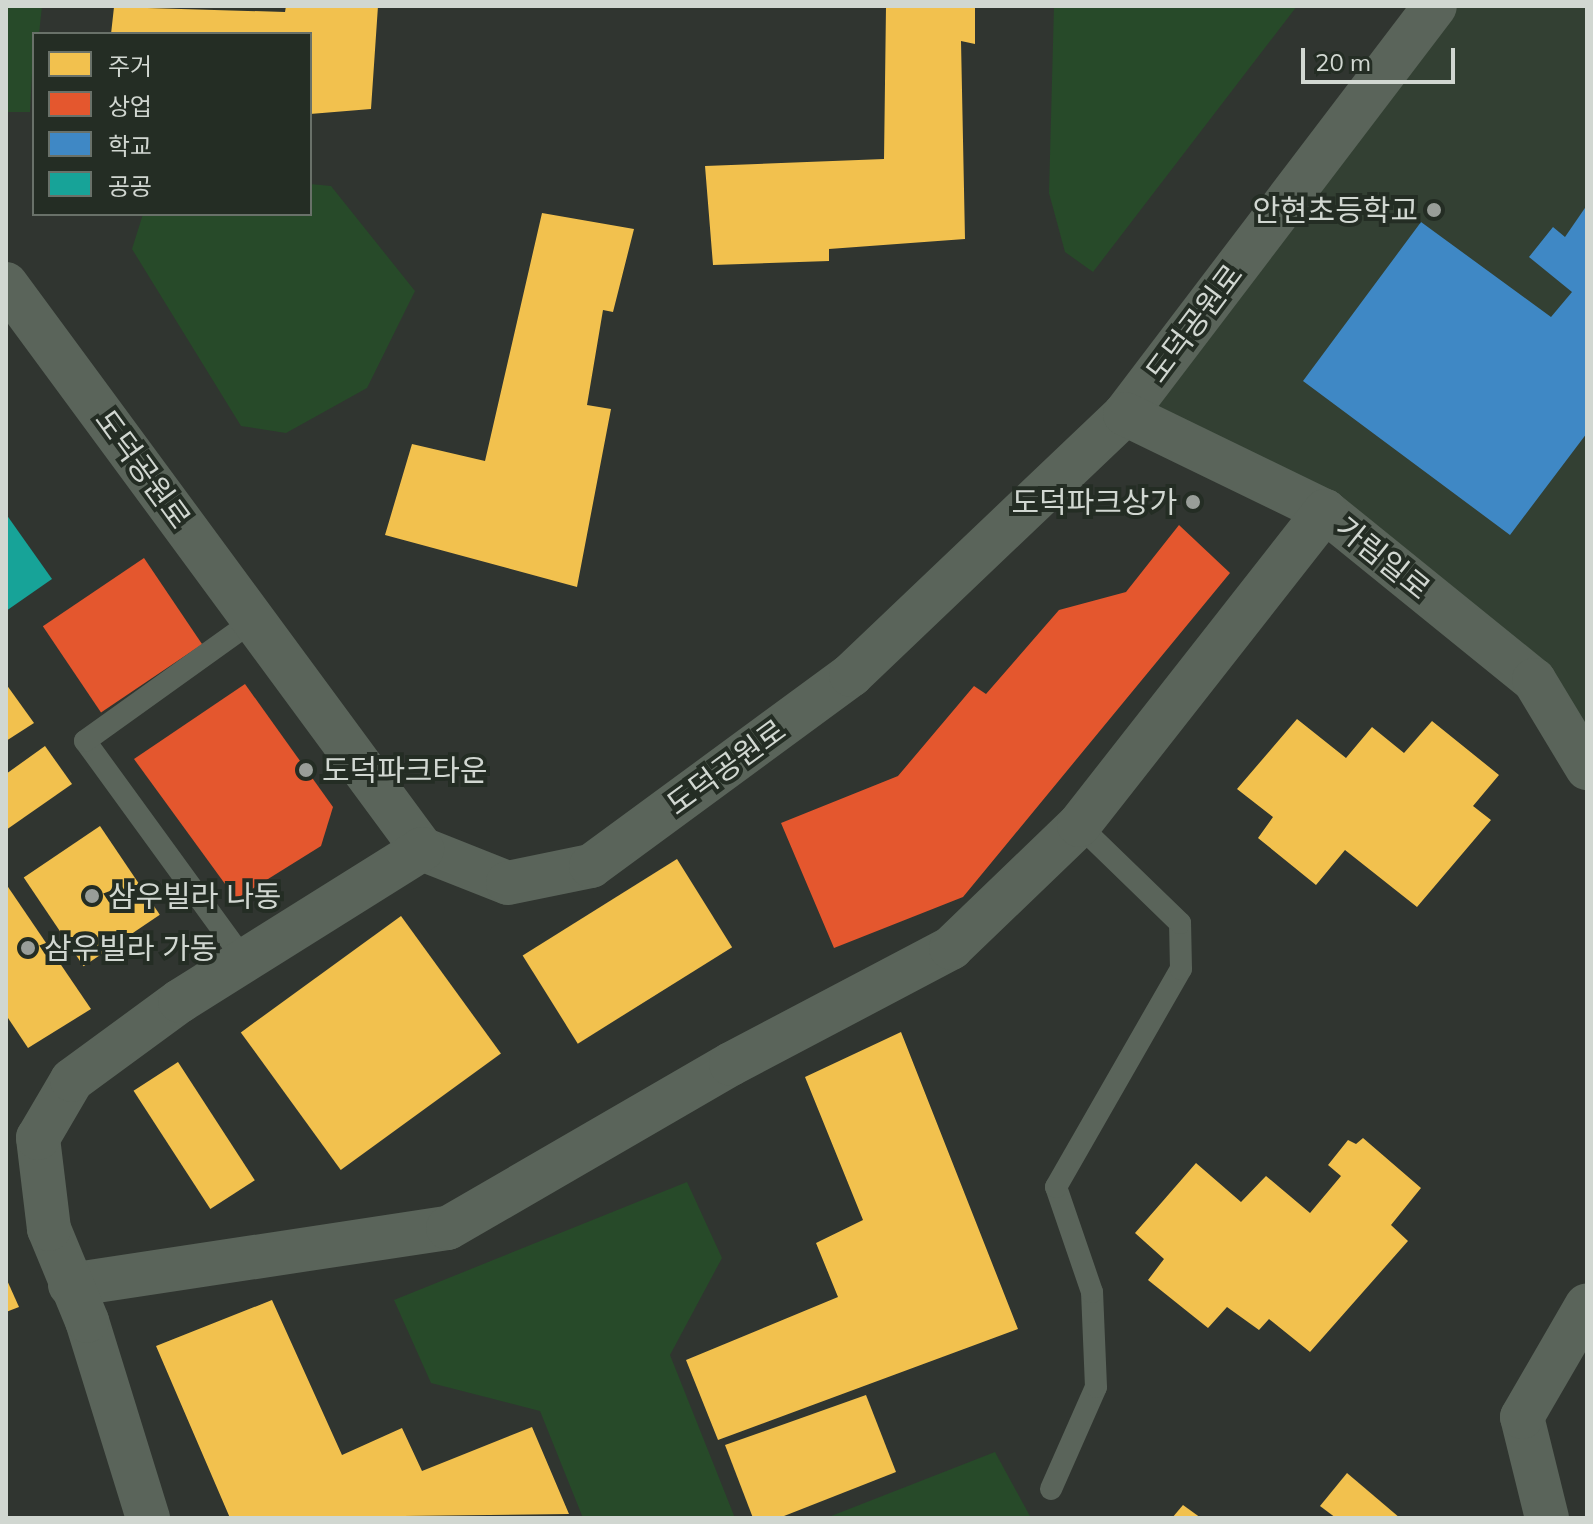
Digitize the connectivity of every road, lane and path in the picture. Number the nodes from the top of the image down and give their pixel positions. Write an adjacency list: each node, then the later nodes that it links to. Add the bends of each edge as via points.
1 (1435, 6): 3 (street, 도덕공원로)
2 (6, 284): 5 (street, 도덕공원로)
3 (1125, 414): 4 (street, 가림일로); 8 (street, 도덕공원로, via 851,675 591,866 508,883)
4 (1325, 511): 6 (street, 가림일로, via 1534,680); 7 (street)
5 (254, 620): 8 (street, 도덕공원로); 9 (lane, via 85,741)
6 (1587, 768)
7 (1079, 825): 10 (street, via 951,948 754,1051 448,1228); 12 (lane, via 1180,923 1181,969 1056,1187 1092,1292 1096,1387)
8 (422, 849): 9 (street)
9 (245, 961): 10 (street, via 72,1080 38,1138 49,1229)
10 (70, 1285): 13 (street, via 87,1321)
11 (1587, 1305): 14 (street, via 1522,1417)
12 (1051, 1489)
13 (148, 1518)
14 (1547, 1518)

